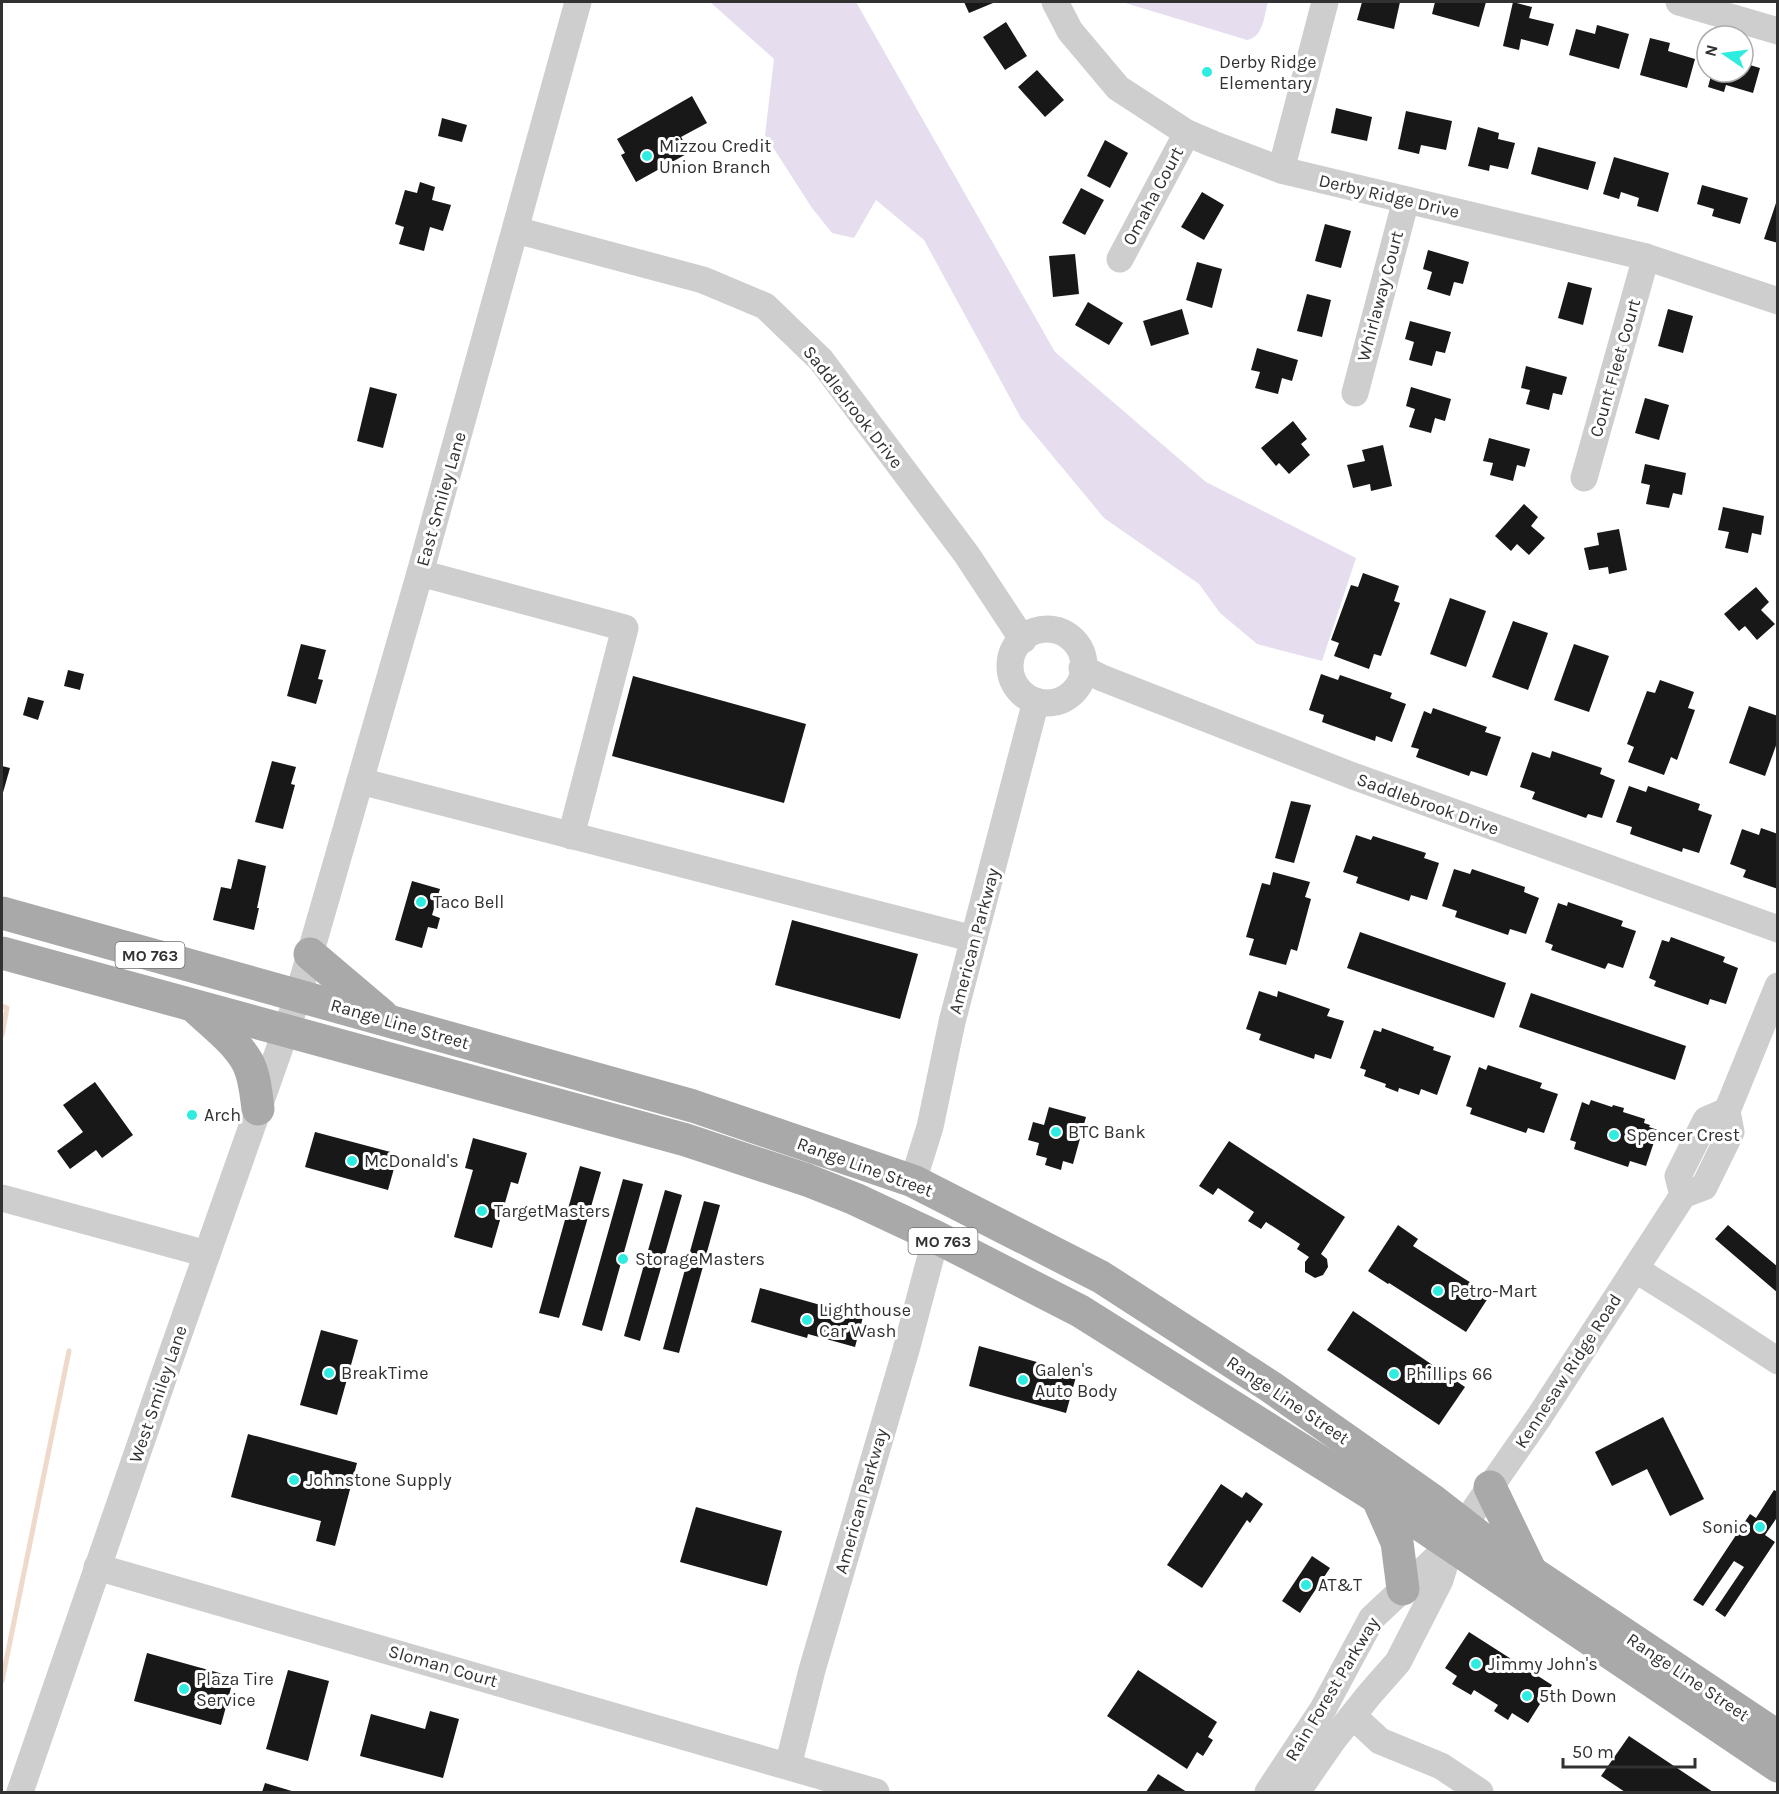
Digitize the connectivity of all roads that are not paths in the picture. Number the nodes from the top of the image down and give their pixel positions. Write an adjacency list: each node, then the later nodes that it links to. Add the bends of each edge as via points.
1 (578, 2): 9 (street, East Smiley Lane)
2 (1055, 2): 6 (street, Derby Ridge Drive, via 1070,31 1118,88)
3 (1325, 2): 7 (street)
4 (1679, 2): 5 (street)
5 (1778, 31)
6 (1187, 133): 7 (street, Derby Ridge Drive); 11 (street, Omaha Court)
7 (1281, 170): 8 (street, Derby Ridge Drive)
8 (1406, 200): 10 (street, Derby Ridge Drive); 13 (street, Whirlaway Court)
9 (516, 230): 15 (street, East Smiley Lane); 16 (street, Saddlebrook Drive, via 703,280 765,306 820,360 967,555)
10 (1646, 257): 12 (street, Derby Ridge Drive); 14 (street, Count Fleet Court)
11 (1120, 259)
12 (1778, 301)
13 (1355, 393)
14 (1584, 478)
15 (420, 573): 19 (street, East Smiley Lane); 20 (street, via 625,628)
16 (1023, 640): 17 (street, via 1032,631 1052,628 1064,632 1075,640 1083,655); 18 (street, via 1013,648 1010,676 1025,698)
17 (1082, 668): 18 (street, via 1082,681 1072,695 1049,704); 22 (street, Saddlebrook Drive, via 1353,776)
18 (1036, 701): 23 (street, American Parkway)
19 (360, 781): 20 (street); 25 (street, East Smiley Lane)
20 (571, 836): 23 (street)
21 (2, 913): 27 (main road, Range Line Street / MO 763)
22 (1778, 929)
23 (974, 939): 33 (street, American Parkway, via 930,1127)
24 (2, 952): 28 (main road, Range Line Street / MO 763)
25 (310, 954): 27 (street, East Smiley Lane); 29 (main road)
26 (1778, 986): 37 (street, Kennesaw Ridge Road, via 1727,1111 1706,1120 1678,1176 1683,1195)
27 (298, 996): 29 (main road, Range Line Street / MO 763); 30 (street, West Smiley Lane)
28 (192, 1005): 30 (main road, Range Line Street / MO 763); 31 (main road, via 230,1039 248,1064)
29 (391, 1022): 33 (main road, Range Line Street / MO 763, via 693,1106)
30 (286, 1030): 31 (street, West Smiley Lane); 32 (main road, Range Line Street / MO 763)
31 (258, 1110): 36 (street, West Smiley Lane)
32 (760, 1164): 33 (main road, via 842,1174 900,1194 908,1191); 35 (main road, Range Line Street / MO 763, via 855,1199)
33 (913, 1181): 38 (main road, Range Line Street / MO 763)
34 (2, 1198): 36 (street)
35 (936, 1237): 38 (main road, via 954,1226 965,1228 1012,1251); 41 (main road, Range Line Street / MO 763, via 1080,1311); 48 (street, American Parkway)
36 (207, 1254): 43 (street, West Smiley Lane)
37 (1635, 1269): 39 (street); 40 (street, Kennesaw Ridge Road)
38 (1101, 1277): 42 (main road, Range Line Street / MO 763, via 1272,1387)
39 (1778, 1361)
40 (1491, 1487): 42 (street, Kennesaw Ridge Road); 44 (main road)
41 (1378, 1499): 42 (main road, Range Line Street / MO 763); 45 (main road, via 1397,1542)
42 (1457, 1535): 44 (main road, Range Line Street / MO 763, via 1486,1542); 45 (street, Rain Forest Parkway); 46 (street, Rain Forest Parkway, via 1440,1580 1398,1662); 49 (main road, Range Line Street / MO 763)
43 (97, 1567): 48 (street, Sloman Court); 50 (street, West Smiley Lane)
44 (1531, 1572): 47 (main road, Range Line Street / MO 763)
45 (1403, 1589): 52 (street, Rain Forest Parkway, via 1372,1618 1323,1709)
46 (1353, 1716): 53 (street, Rain Forest Parkway); 54 (street, via 1380,1741 1441,1766)
47 (1778, 1737)
48 (788, 1766): 51 (street, Sloman Court)
49 (1778, 1766)
50 (20, 1792)
51 (876, 1792)
52 (1268, 1792)
53 (1297, 1792)
54 (1480, 1792)

